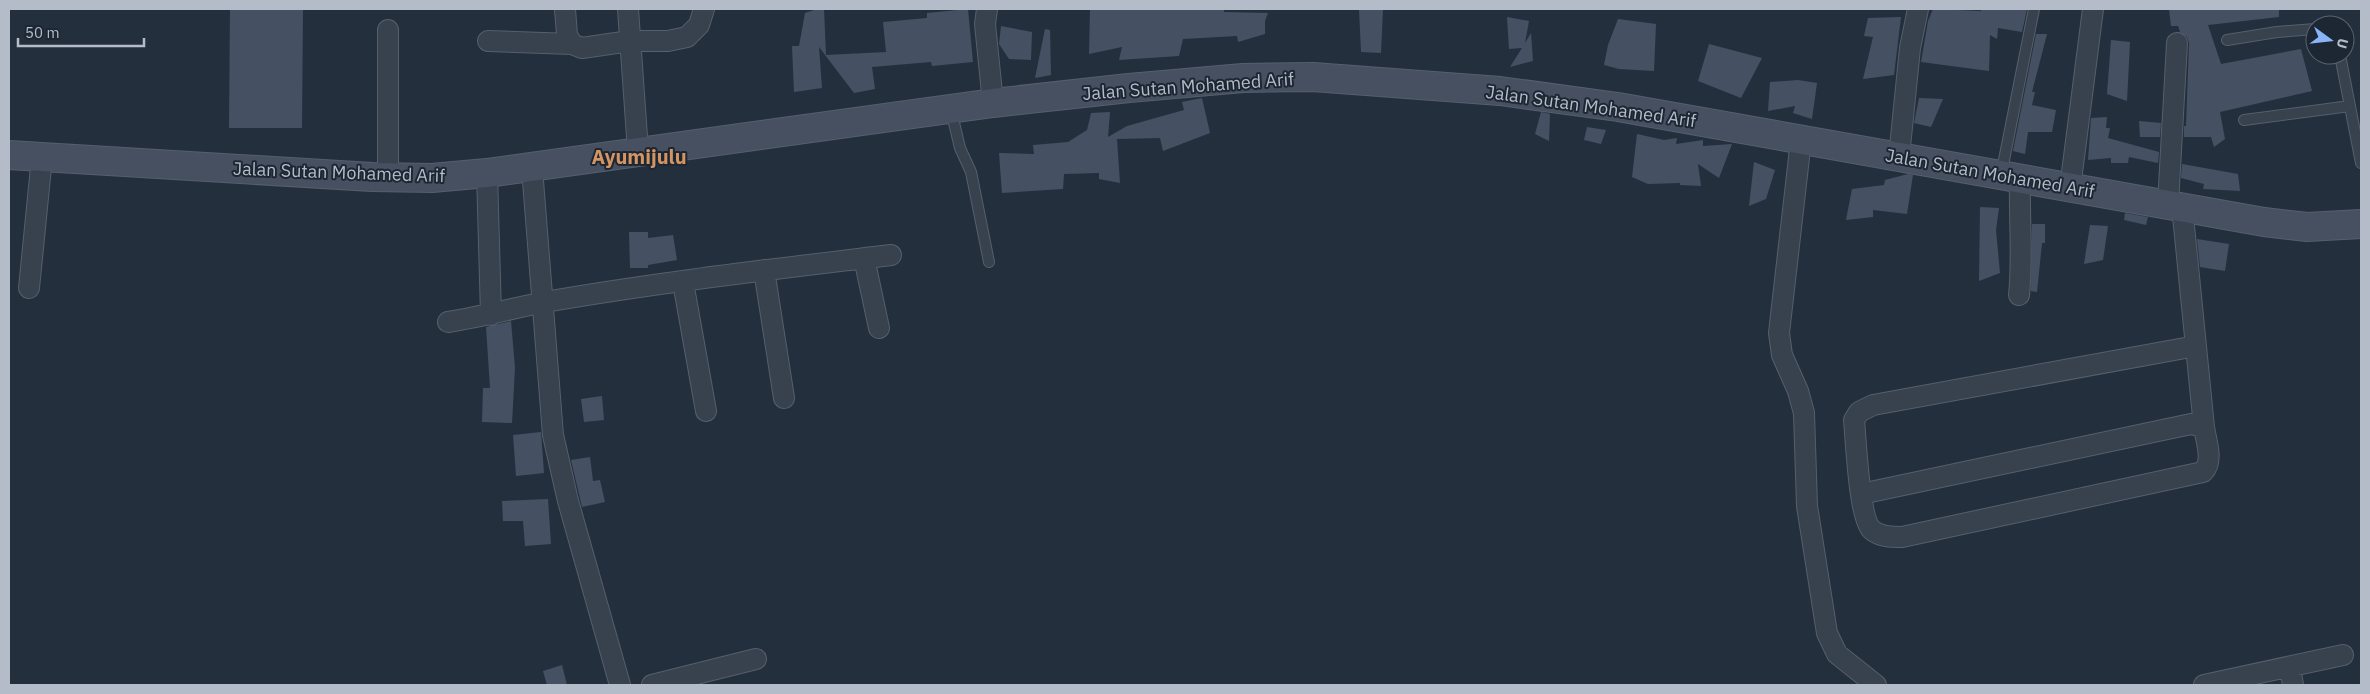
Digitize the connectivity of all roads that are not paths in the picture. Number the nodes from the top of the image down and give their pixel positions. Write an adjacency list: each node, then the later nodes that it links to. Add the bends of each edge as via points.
1 (565, 9): 14 (street, via 567,35)
2 (628, 9): 12 (street)
3 (704, 9): 12 (street, via 699,25 687,37 668,41)
4 (987, 9): 16 (street)
5 (1918, 9): 24 (street, via 1910,48)
6 (2034, 9): 29 (lane)
7 (2093, 9): 30 (street)
8 (388, 30): 28 (street)
9 (2305, 31): 10 (lane)
10 (2227, 40)
11 (488, 41): 14 (street)
12 (630, 41): 14 (street, via 582,48); 21 (street)
13 (2177, 42): 31 (street)
14 (572, 44)
15 (2342, 65): 17 (lane)
16 (993, 103): 18 (street, Jalan Sutan Mohamed Arif); 20 (street, Jalan Sutan Mohamed Arif, via 1198,81 1313,78 1500,91 1618,107)
17 (2350, 106): 19 (lane); 25 (lane)
18 (950, 109): 21 (street, Jalan Sutan Mohamed Arif); 35 (lane, via 960,148 971,172)
19 (2244, 120)
20 (1801, 140): 24 (street, Jalan Sutan Mohamed Arif); 54 (street, via 1779,332 1781,348 1804,413 1807,506 1827,633 1837,654)
21 (638, 151): 26 (street, Jalan Sutan Mohamed Arif)
22 (9, 155): 23 (street, Jalan Sutan Mohamed Arif)
23 (42, 157): 28 (street, Jalan Sutan Mohamed Arif); 38 (street)
24 (1899, 157): 29 (street, Jalan Sutan Mohamed Arif)
25 (2361, 164)
26 (532, 168): 27 (street, Jalan Sutan Mohamed Arif); 40 (street)
27 (487, 173): 28 (street, Jalan Sutan Mohamed Arif, via 432,178); 41 (street)
28 (388, 177)
29 (2010, 178): 30 (street, Jalan Sutan Mohamed Arif); 39 (street, via 2019,220)
30 (2070, 188): 31 (street, Jalan Sutan Mohamed Arif)
31 (2175, 205): 32 (street, Jalan Sutan Mohamed Arif, via 2307,228); 44 (street)
32 (2361, 224)
33 (891, 254): 34 (street)
34 (864, 258): 36 (street); 43 (street)
35 (989, 262)
36 (764, 270): 37 (street); 45 (street)
37 (683, 282): 40 (street); 46 (street)
38 (28, 288)
39 (2019, 295)
40 (544, 303): 41 (street); 52 (street, via 553,436)
41 (491, 315): 42 (street)
42 (448, 322)
43 (878, 328)
44 (2196, 346): 47 (street); 48 (street, via 1873,405 1859,412 1854,420)
45 (784, 398)
46 (706, 411)
47 (2204, 427): 48 (street, via 2191,424); 48 (street, via 2209,459 2203,472 1902,537 1889,537 1870,529)
48 (1861, 494)
49 (2343, 655): 51 (street)
50 (756, 659): 53 (street)
51 (2292, 676): 55 (street)
52 (620, 685)
53 (652, 685)
54 (1876, 685)
55 (2204, 685)

